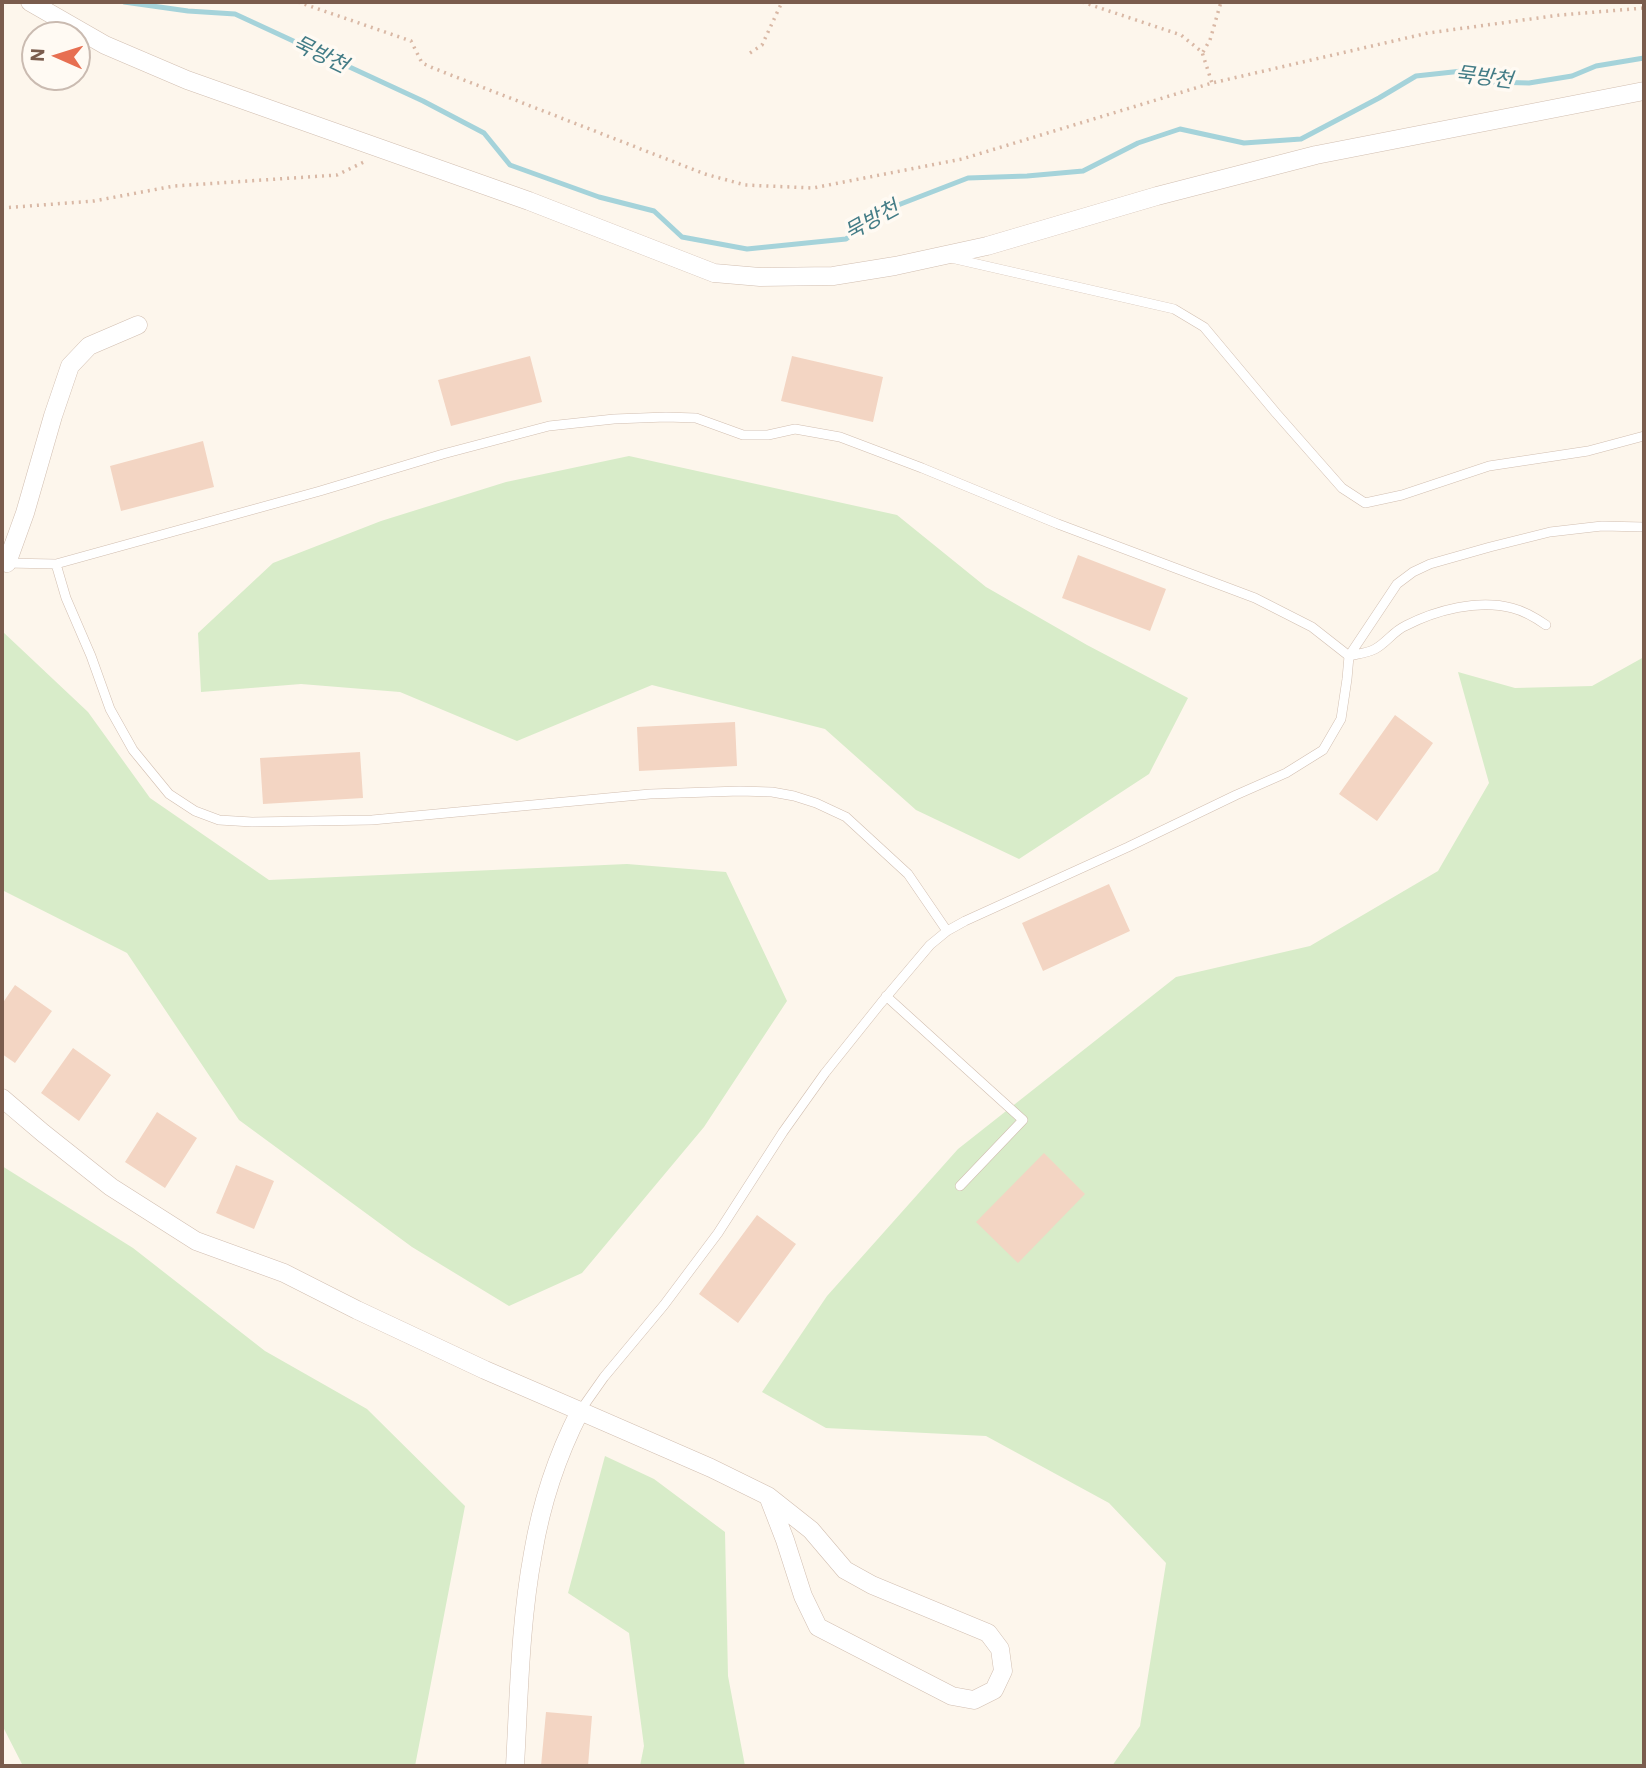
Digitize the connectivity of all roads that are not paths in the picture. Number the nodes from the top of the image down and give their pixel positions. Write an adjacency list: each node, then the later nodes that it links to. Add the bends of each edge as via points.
1 (30, 2): 3 (street, via 105,45 187,79 529,201 714,273 834,276)
2 (1644, 91): 3 (street, via 1316,155)
3 (943, 256): 5 (lane, via 1174,309 1204,327 1342,488 1365,503 1489,466 1588,451)
4 (138, 325): 7 (street, via 89,346 70,366 25,513)
5 (1644, 436)
6 (1644, 527): 10 (lane, via 1550,532 1422,568 1397,584)
7 (4, 562): 8 (lane)
8 (56, 564): 10 (lane, via 549,426 696,418 743,435 794,429 840,437 1255,598 1312,627); 11 (lane, via 110,709 133,750 169,794 195,811 219,820 252,822 372,820 650,794 772,792 816,803 846,817 908,874)
9 (1546, 625): 10 (lane, via 1512,608 1454,609 1403,627 1375,650)
10 (1349, 656): 11 (lane, via 1341,719 1323,750 1286,773)
11 (947, 931): 12 (lane)
12 (886, 996): 14 (lane, via 1023,1120); 15 (lane, via 825,1073 702,1254)
13 (2, 1098): 15 (street, via 111,1187 196,1241 284,1273)
14 (960, 1186)
15 (580, 1411): 16 (street); 17 (street, via 549,1487 533,1551)
16 (768, 1496): 16 (street, via 811,1530 845,1570 988,1633 1000,1649 1003,1671 994,1690 974,1700 952,1696 818,1628)
17 (514, 1766)

